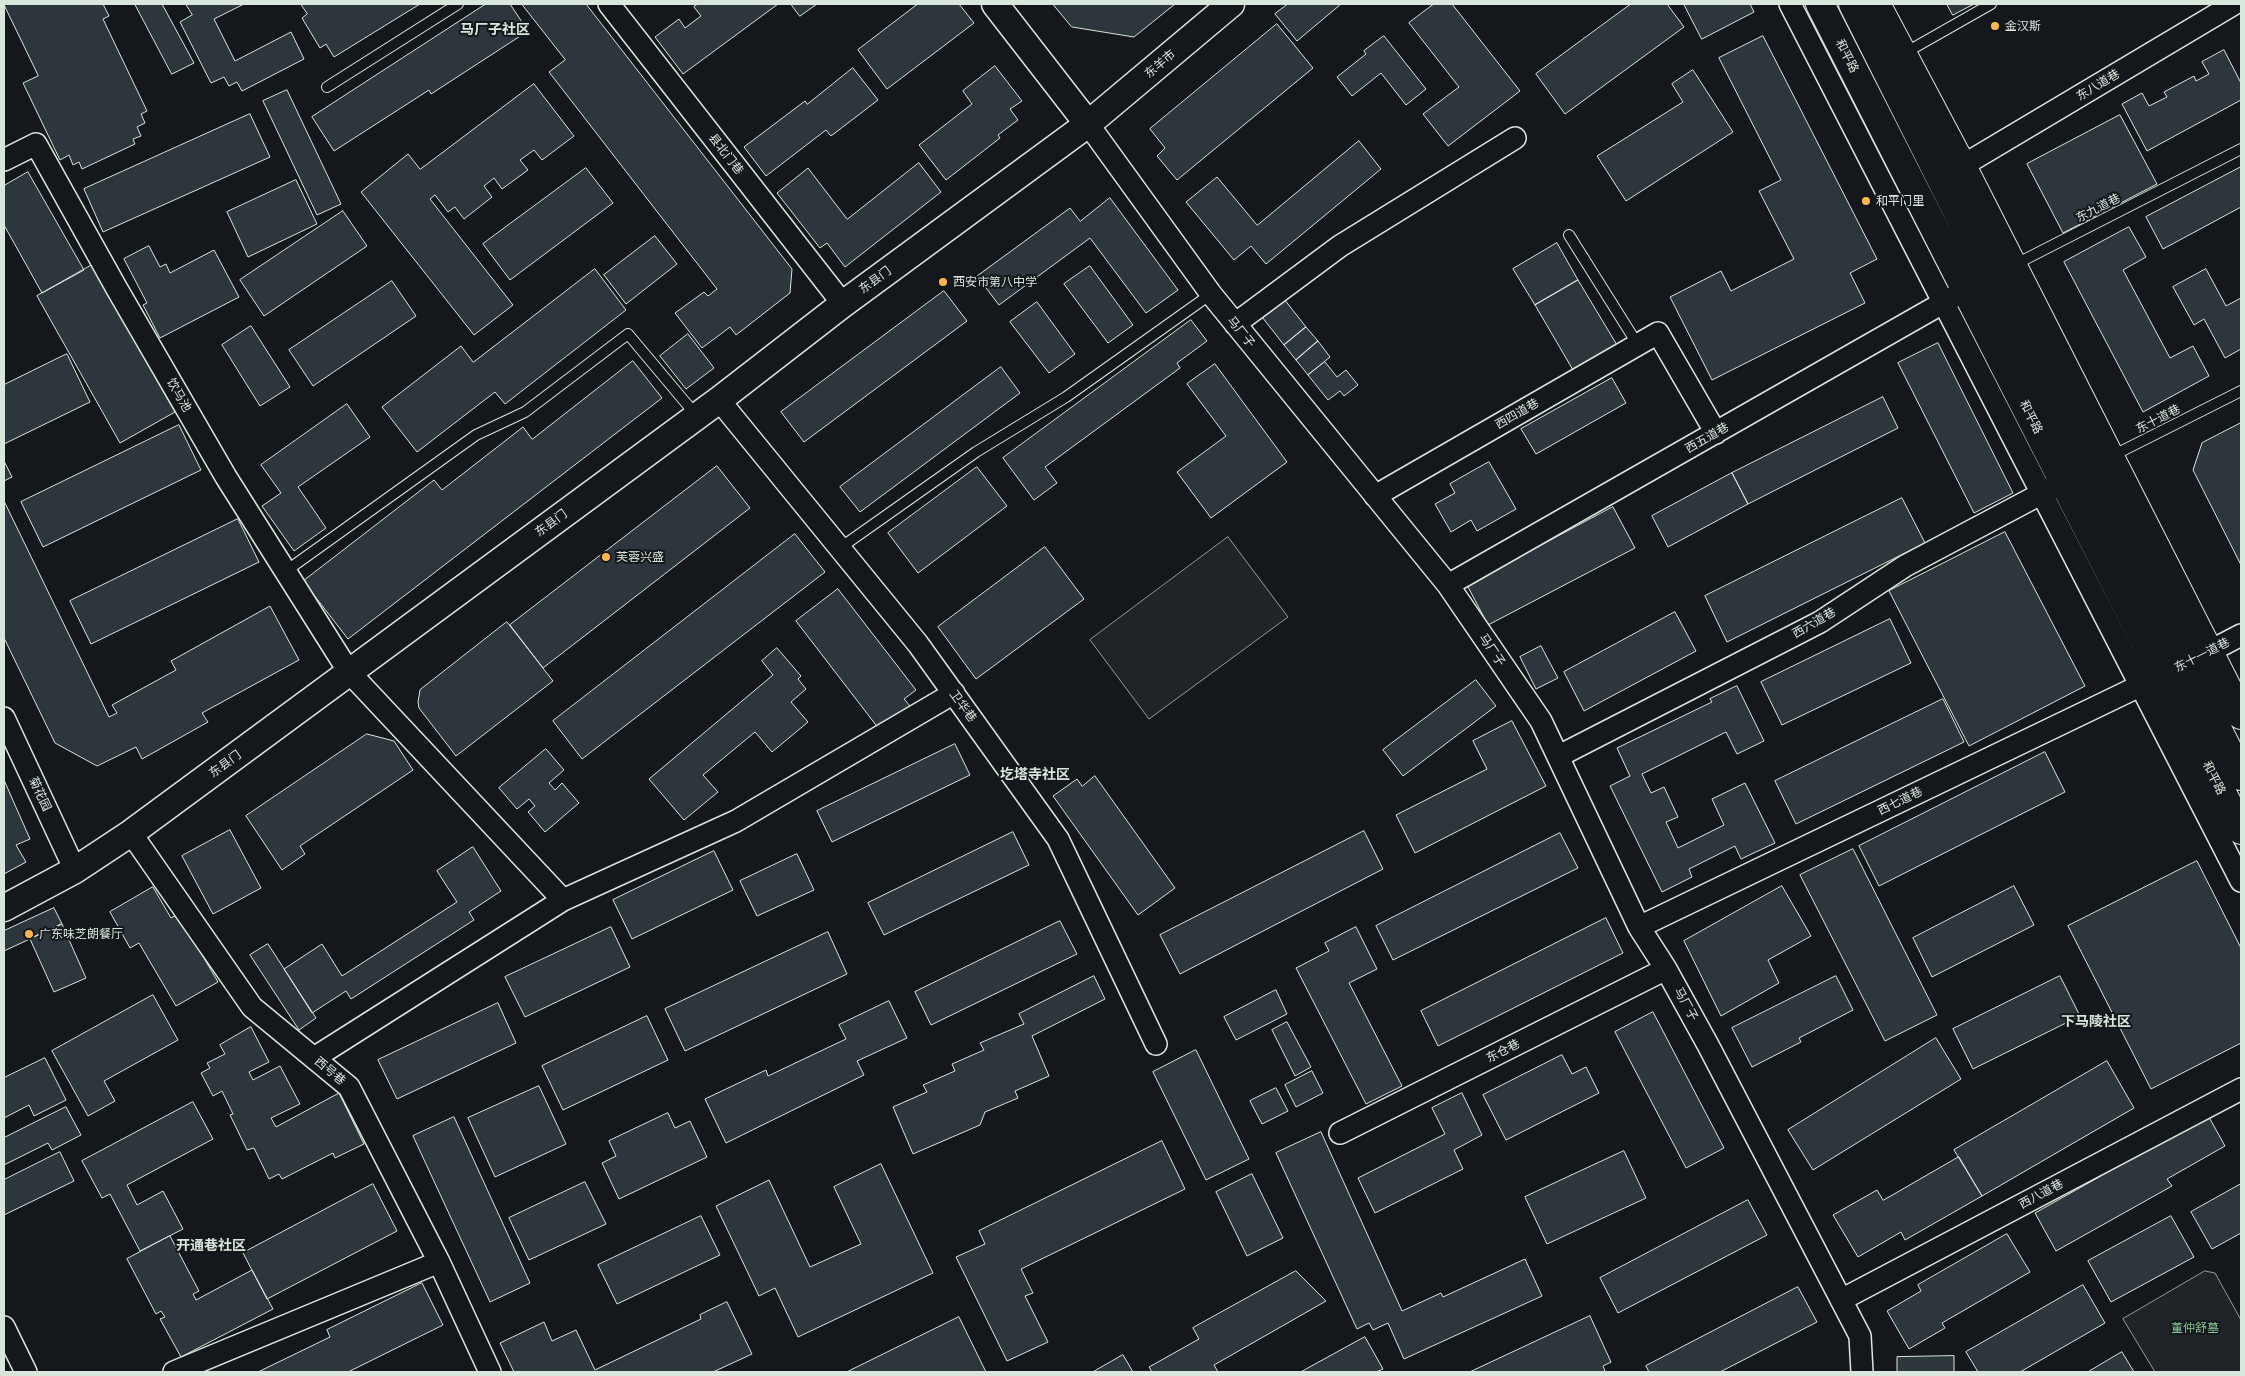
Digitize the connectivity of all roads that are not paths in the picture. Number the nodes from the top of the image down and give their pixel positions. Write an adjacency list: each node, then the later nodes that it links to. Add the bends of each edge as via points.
1 (458, 4): 12 (lane)
2 (608, 4): 22 (street, 县北门巷)
3 (995, 4): 13 (street, 马厂子)
4 (1231, 4): 13 (street, 东羊市)
5 (1790, 4): 21 (street)
6 (1820, 4): 19 (main road, 和平路)
7 (1853, 4): 19 (main road, 和平路)
8 (1876, 4): 11 (main road)
9 (1991, 4): 11 (lane)
10 (2234, 4): 17 (street, 东八道巷)
11 (1902, 54): 17 (main road)
12 (327, 87)
13 (1088, 124): 20 (street, 马厂子); 22 (street, 东县门)
14 (1515, 138): 23 (street, via 1340,246)
15 (2241, 149): 19 (lane, 东九道巷)
16 (4, 160): 32 (street, 饮马池, via 36,144 226,477)
17 (1962, 166): 19 (main road)
18 (1569, 235): 24 (lane)
19 (1990, 277): 21 (street, 西五道巷); 29 (main road, 和平路); 29 (main road)
20 (1211, 294): 23 (street, 马厂子); 31 (lane, via 1066,397 976,452)
21 (1943, 303): 28 (street, 西五道巷); 29 (street)
22 (843, 304): 26 (street, 东县门)
23 (1234, 324): 30 (street, 马厂子)
24 (1638, 344): 28 (street, 西四道巷, via 1658,333); 30 (street, 西四道巷)
25 (2241, 391): 29 (lane, 东十道巷)
26 (719, 400): 27 (street, 东县门); 31 (street, 卫华巷)
27 (696, 416): 32 (lane, via 628,334 525,412 476,435); 36 (street, 东县门)
28 (1716, 434): 33 (street, 西五道巷)
29 (2083, 471): 35 (main road); 37 (main road, 和平路); 41 (street, 西六道巷, via 1905,566 1820,622)
30 (1375, 496): 33 (street, 马厂子)
31 (840, 548): 38 (street, 卫华巷)
32 (286, 571): 36 (street, 饮马池)
33 (1448, 586): 41 (street, 马厂子, via 1541,721)
34 (2241, 635): 35 (street, 东十一道巷)
35 (2209, 652): 37 (street, 东十一道巷); 39 (main road)
36 (349, 672): 44 (street, 东县门); 47 (street, 饮马池)
37 (2162, 675): 42 (main road, 和平路); 43 (main road, 和平路); 46 (street); 49 (street, 西七道巷)
38 (954, 693): 47 (street, via 736,821); 51 (street, 卫华巷, via 1058,839)
39 (2241, 715)
40 (4, 718): 45 (street, 菊花园)
41 (1558, 756): 49 (street, 马厂子)
42 (2241, 776)
43 (2241, 830)
44 (131, 833): 45 (street, 东县门); 52 (street, 西号巷, via 252,1007)
45 (75, 870): 48 (street, 东县门)
46 (2241, 881)
47 (563, 900): 52 (street)
48 (4, 908)
49 (1638, 927): 50 (street, 马厂子)
50 (1666, 969): 54 (street, 东仓巷); 56 (street, 马厂子)
51 (1156, 1044)
52 (314, 1058): 55 (street, 西号巷, via 349,1087)
53 (2241, 1089): 56 (street, 西八道巷)
54 (1340, 1133)
55 (438, 1262): 59 (street); 60 (street, 西号巷)
56 (1841, 1300): 61 (street, 马厂子, via 1860,1336)
57 (4, 1327): 58 (street)
58 (26, 1372)
59 (174, 1372)
60 (490, 1372)
61 (1862, 1372)

